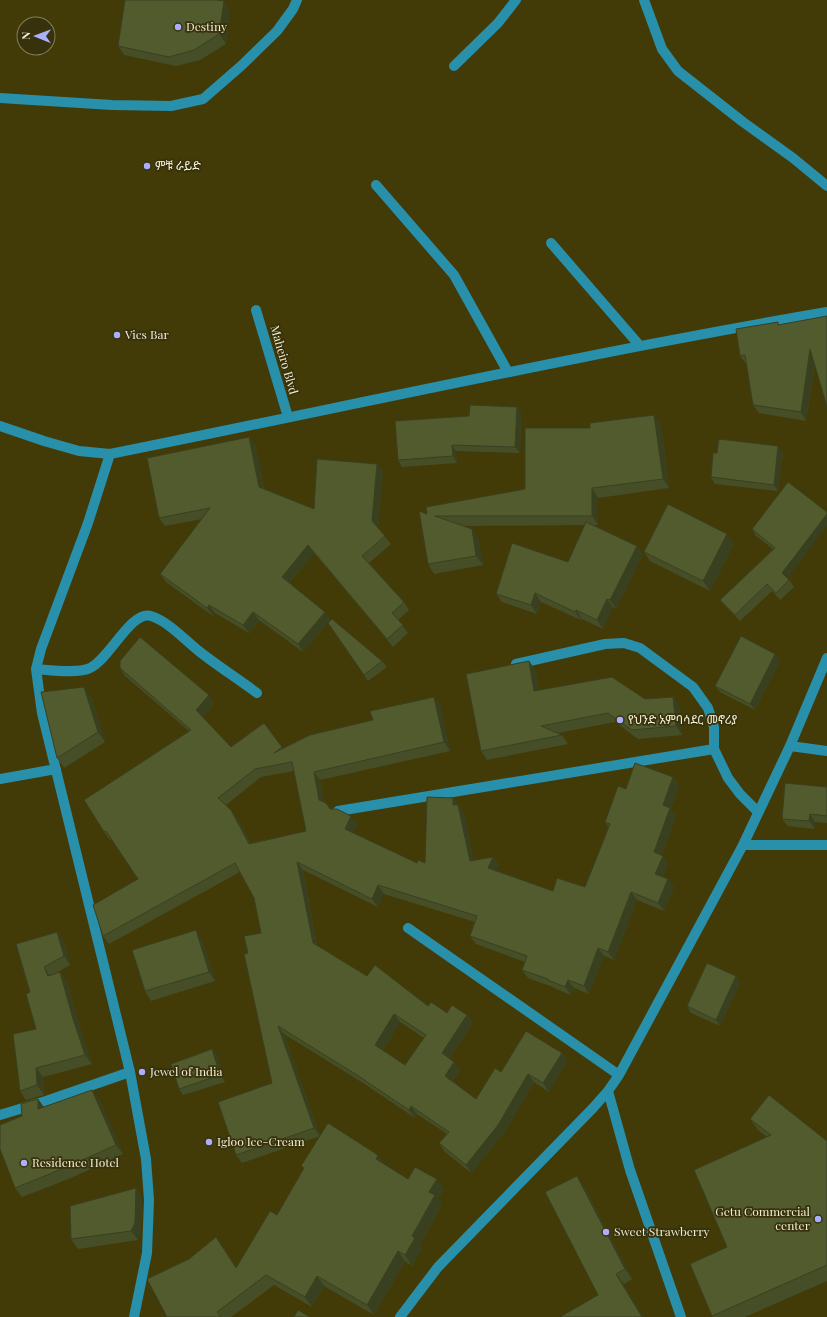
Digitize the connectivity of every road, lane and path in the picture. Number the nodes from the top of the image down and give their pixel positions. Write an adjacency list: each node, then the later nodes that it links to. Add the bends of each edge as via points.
1 (297, 0): 5 (street, via 277,31 203,99 171,106)
2 (516, 0): 4 (street, via 498,23)
3 (644, 0): 7 (street, via 662,49 678,71)
4 (454, 66)
5 (0, 98)
6 (376, 185): 12 (street, via 454,275)
7 (827, 186)
8 (551, 243): 11 (street)
9 (256, 310): 13 (street, Maheiro Blvd)
10 (827, 312): 11 (street)
11 (640, 346): 12 (street)
12 (508, 372): 13 (street)
13 (288, 417): 15 (street)
14 (0, 426): 15 (street, via 79,451)
15 (110, 454): 18 (street)
16 (827, 658): 20 (street)
17 (506, 667): 21 (street, via 605,644 624,643 640,648 693,687 708,708 714,727)
18 (36, 669): 19 (street, via 68,671 90,668 106,656 133,623 141,617 150,616 166,625); 23 (street, via 42,713)
19 (257, 693)
20 (790, 746): 22 (street); 26 (street)
21 (714, 749): 25 (street); 26 (street, via 728,778)
22 (827, 751)
23 (56, 769): 24 (street); 30 (street)
24 (0, 779)
25 (338, 811)
26 (758, 812): 27 (street)
27 (743, 845): 28 (street); 31 (street)
28 (827, 845)
29 (408, 928): 31 (street)
30 (130, 1072): 33 (street, via 46,1102); 34 (street, via 146,1159 149,1200 147,1253)
31 (619, 1075): 32 (street)
32 (608, 1091): 35 (street, via 438,1267); 36 (street, via 630,1170)
33 (0, 1115)
34 (134, 1317)
35 (400, 1317)
36 (682, 1317)

